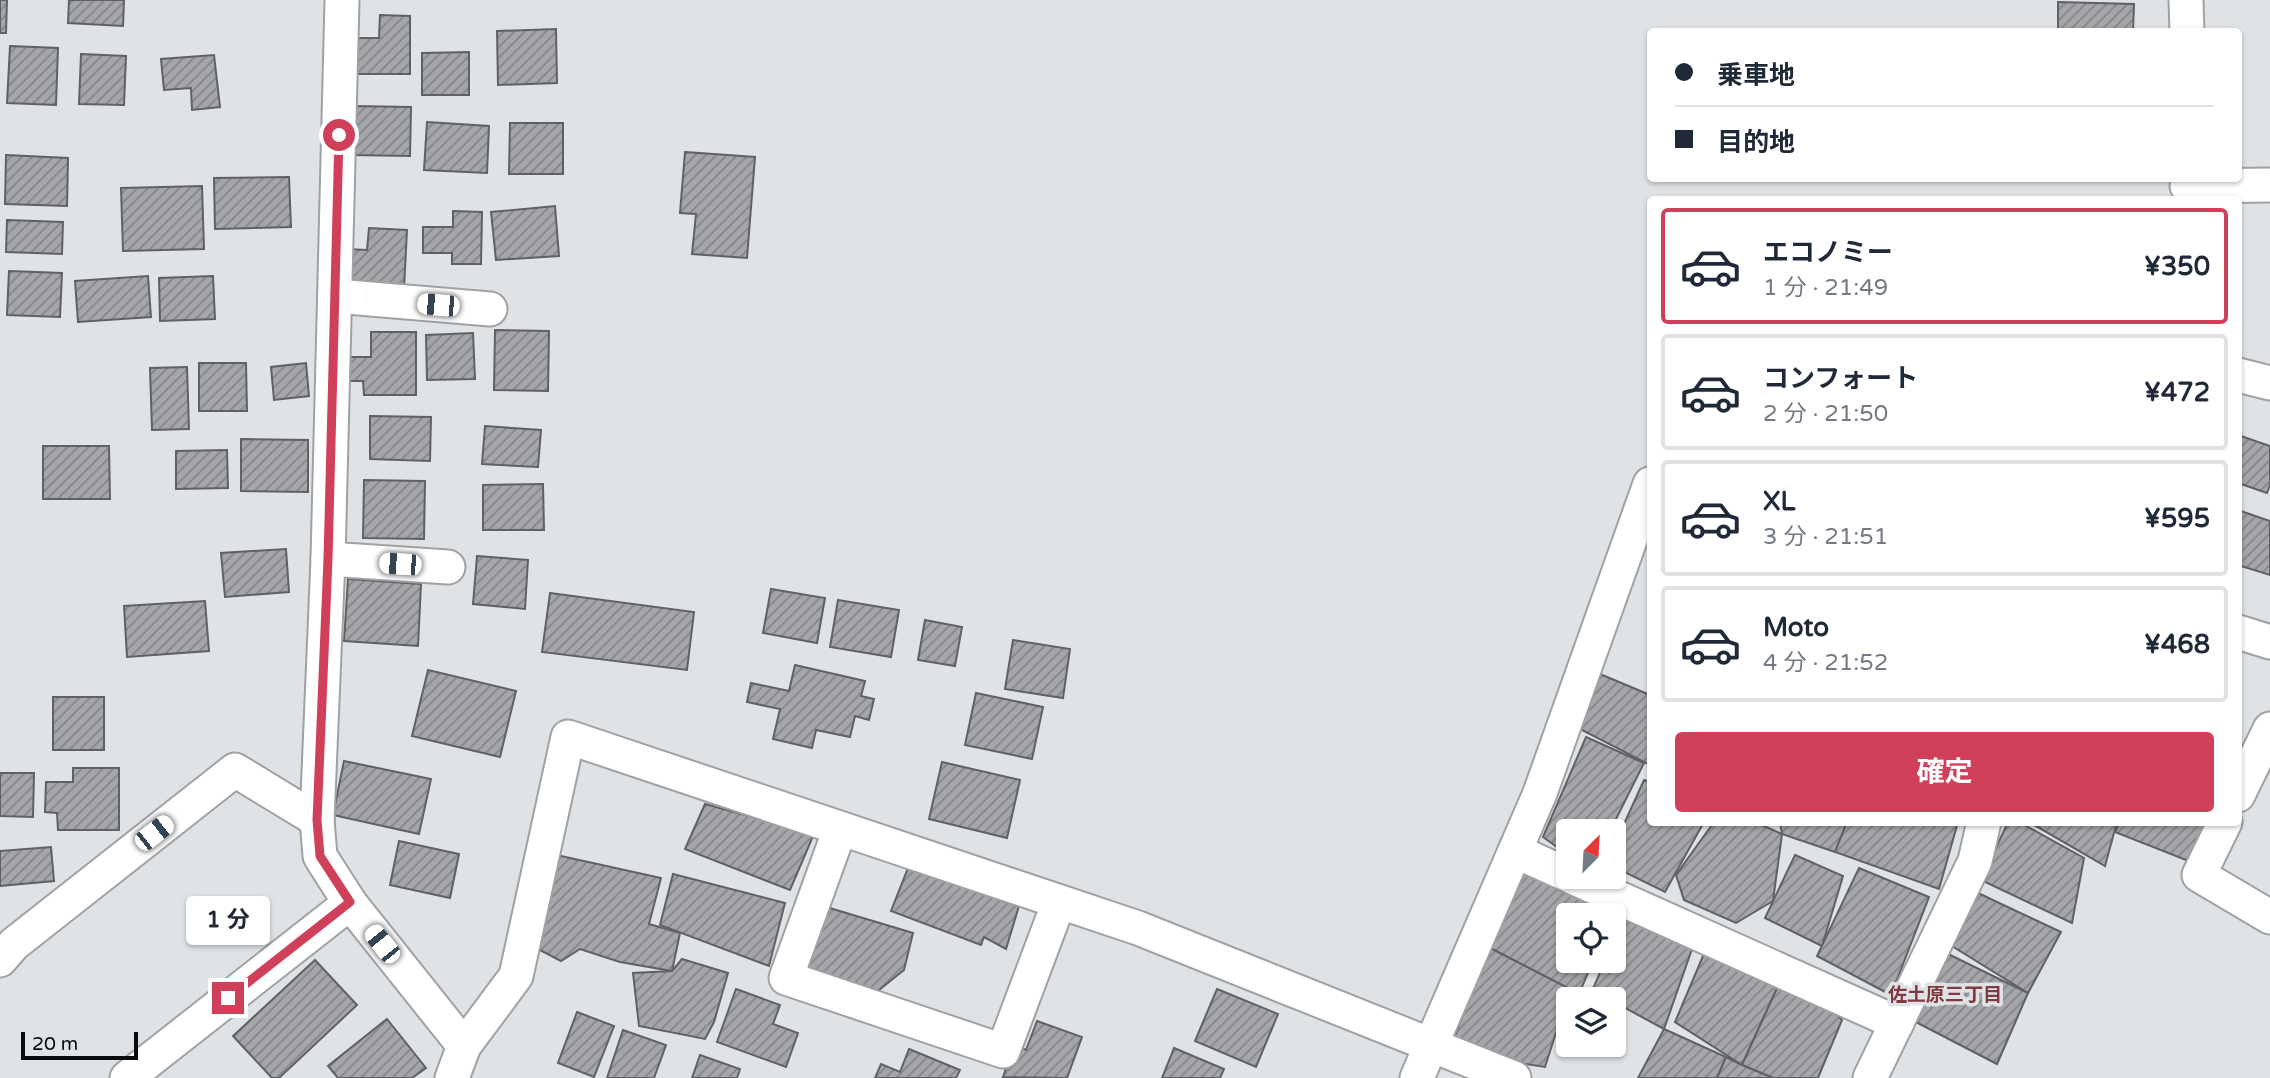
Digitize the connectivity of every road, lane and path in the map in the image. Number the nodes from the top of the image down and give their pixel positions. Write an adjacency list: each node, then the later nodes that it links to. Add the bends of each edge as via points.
1 (342, 0): 6 (street)
2 (2186, 0): 3 (street)
3 (2186, 28)
4 (2270, 186): 5 (street)
5 (2187, 188)
6 (335, 296): 7 (street); 11 (street)
7 (490, 309)
8 (2242, 376): 9 (street)
9 (2270, 383)
10 (1647, 492): 21 (street)
11 (328, 559): 12 (street); 17 (street)
12 (447, 567)
13 (2242, 633): 14 (street)
14 (2270, 642)
15 (2270, 729): 16 (street)
16 (2242, 787)
17 (317, 820): 24 (street, via 320,856); 27 (street, via 235,771 14,944)
18 (1983, 826): 28 (street, via 1975,861)
19 (2223, 826): 26 (street, via 2199,876)
20 (840, 829): 25 (street); 25 (street, via 786,978 990,1047 1003,1051); 30 (street, via 568,737 516,976)
21 (1515, 851): 22 (street); 29 (street)
22 (1556, 870)
23 (1599, 889): 28 (street)
24 (350, 902): 30 (street); 31 (street)
25 (1059, 902): 29 (street, via 1138,928)
26 (2270, 916)
27 (0, 960)
28 (1897, 1023): 35 (street)
29 (1431, 1045): 33 (street); 34 (street)
30 (464, 1046): 32 (street)
31 (127, 1078)
32 (452, 1078)
33 (1416, 1078)
34 (1514, 1078)
35 (1870, 1078)

